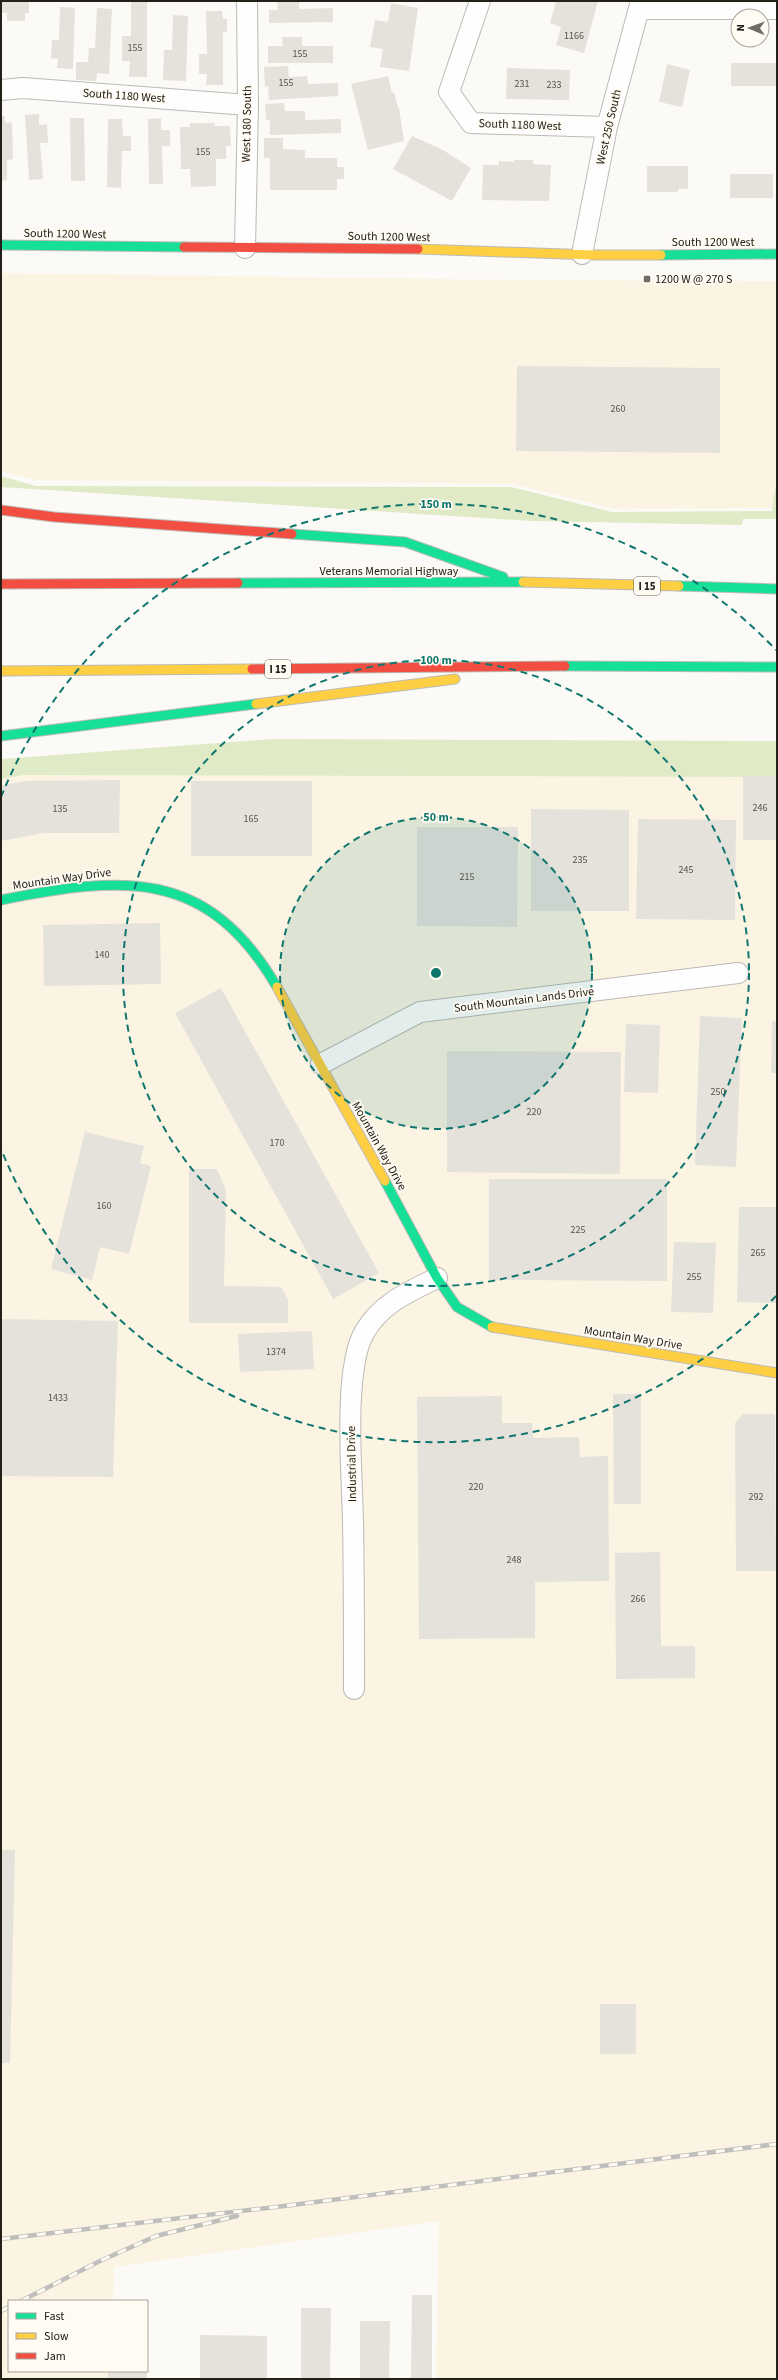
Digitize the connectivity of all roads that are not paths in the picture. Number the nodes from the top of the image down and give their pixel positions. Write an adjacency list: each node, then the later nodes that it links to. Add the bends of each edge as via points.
1 (247, 1): 6 (street, West 180 South)
2 (480, 1): 7 (street, South 1180 West, via 449,92 471,124)
3 (640, 5): 4 (street); 7 (street, West 250 South)
4 (777, 9)
5 (1, 90): 6 (street, South 1180 West, via 23,88)
6 (248, 105): 9 (street, West 180 South)
7 (607, 127): 10 (street, West 250 South)
8 (1, 245): 9 (main road, South 1200 West)
9 (245, 248): 10 (main road, South 1200 West, via 440,249)
10 (582, 254): 11 (main road, South 1200 West)
11 (777, 254)
12 (1, 510): 13 (main road, via 54,517 405,542)
13 (517, 582): 14 (main road, Veterans Memorial Highway / I 15); 15 (main road, Veterans Memorial Highway / I 15)
14 (1, 584)
15 (777, 589)
16 (555, 666): 17 (main road, I 15); 18 (main road, I 15); 19 (main road)
17 (777, 667)
18 (1, 671)
19 (1, 736)
20 (1, 900): 22 (main road, Mountain Way Drive, via 114,882 140,884 192,899 216,914 254,952)
21 (738, 973): 22 (street, South Mountain Lands Drive, via 420,1012)
22 (321, 1064): 23 (main road, Mountain Way Drive)
23 (437, 1278): 24 (main road, Mountain Way Drive, via 457,1306 481,1322 498,1329); 25 (street, Industrial Drive, via 397,1297 374,1318 363,1335 356,1359 351,1400)
24 (777, 1373)
25 (354, 1690)

